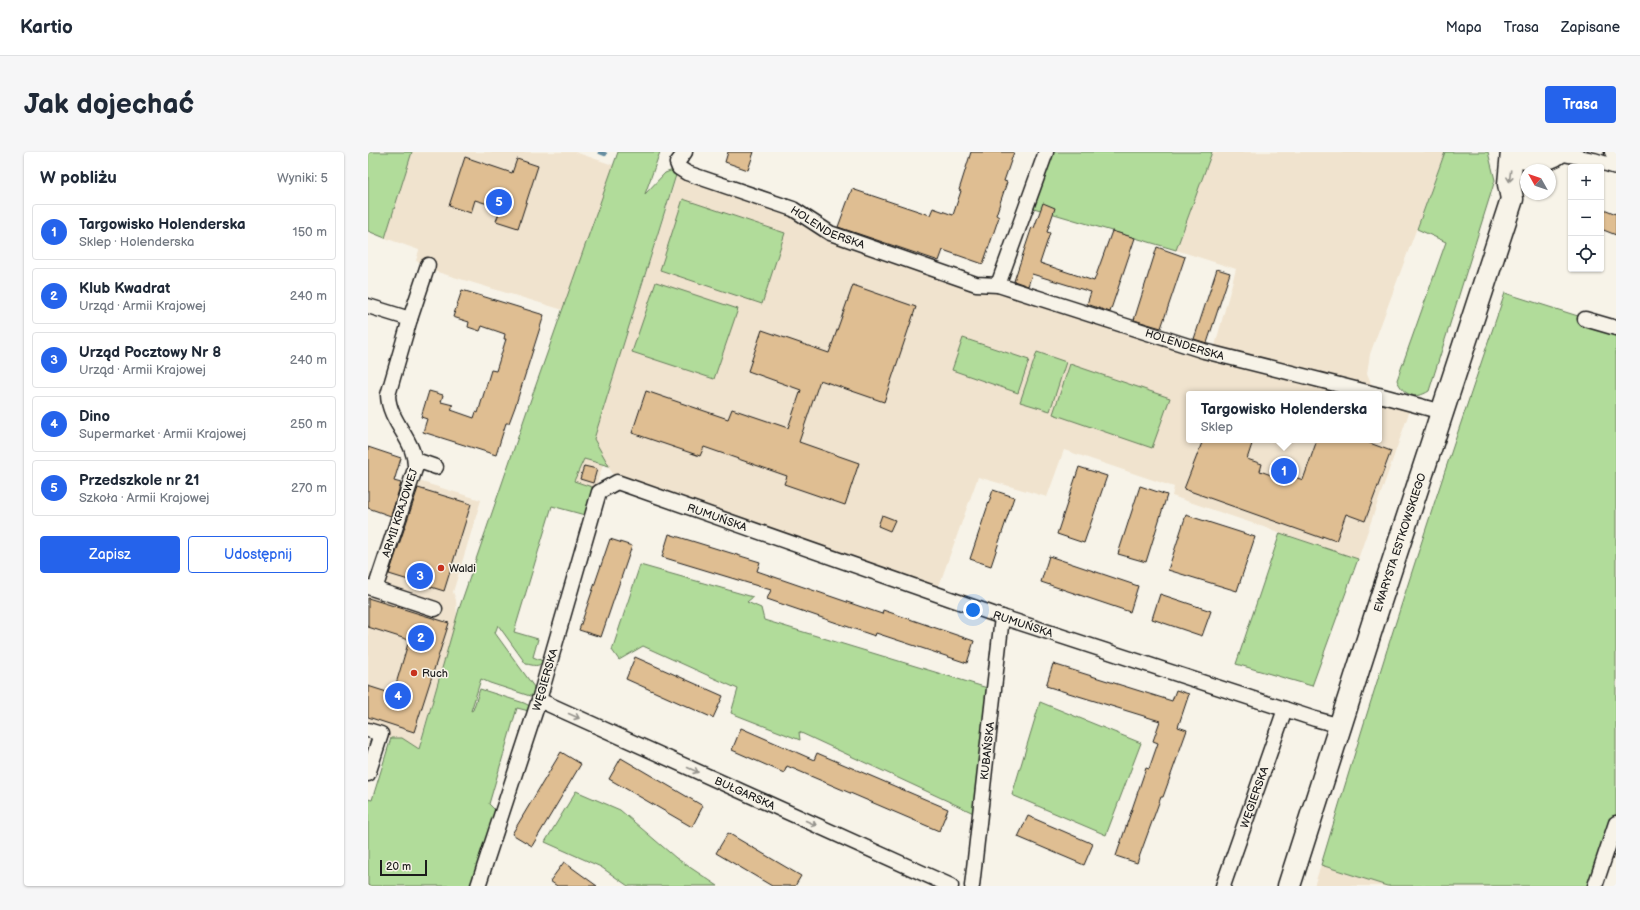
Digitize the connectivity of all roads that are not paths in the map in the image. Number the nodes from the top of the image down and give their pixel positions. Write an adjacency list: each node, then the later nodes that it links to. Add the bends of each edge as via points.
1 (685, 152): 11 (street, HOLENDERSKA, via 677,163 679,168 687,173 793,209 830,233 976,284)
2 (1046, 152): 11 (street)
3 (1512, 152): 9 (main road, EWARYSTA ESTKOWSKIEGO, one-way to 9, via 1509,184)
4 (1516, 152): 7 (main road, via 1531,159)
5 (1612, 152): 6 (street)
6 (1616, 154)
7 (1548, 159): 8 (street, via 1594,160)
8 (1616, 167)
9 (1519, 194): 18 (main road, EWARYSTA ESTKOWSKIEGO)
10 (428, 265): 14 (street, ARMII KRAJOWEJ)
11 (998, 285): 16 (street, HOLENDERSKA, via 1204,352)
12 (368, 306): 14 (street)
13 (1585, 318): 15 (street)
14 (410, 319): 19 (street, ARMII KRAJOWEJ, via 388,395 388,404 414,451)
15 (1616, 328)
16 (1363, 391)
17 (1382, 396): 18 (street)
18 (1442, 412): 27 (main road, EWARYSTA ESTKOWSKIEGO)
19 (416, 460): 20 (street, ARMII KRAJOWEJ); 22 (street, ARMII KRAJOWEJ, via 415,469)
20 (436, 467)
21 (617, 482): 24 (street, RUMUŃSKA); 25 (street, WĘGIERSKA, via 599,492)
22 (371, 588): 23 (street, ARMII KRAJOWEJ)
23 (435, 609)
24 (1002, 617): 26 (street, RUMUŃSKA); 34 (street, KUBAŃSKA)
25 (539, 700): 32 (street, WĘGIERSKA); 33 (street, BUŁGARSKA, one-way to 33)
26 (1285, 709): 27 (street, RUMUŃSKA); 35 (street, WĘGIERSKA)
27 (1341, 726): 36 (main road, EWARYSTA ESTKOWSKIEGO)
28 (368, 730): 29 (street, via 381,734)
29 (368, 774)
30 (1616, 823): 31 (street)
31 (1612, 848): 37 (street)
32 (478, 886)
33 (951, 886)
34 (972, 886)
35 (1223, 886)
36 (1289, 886)
37 (1596, 886)

